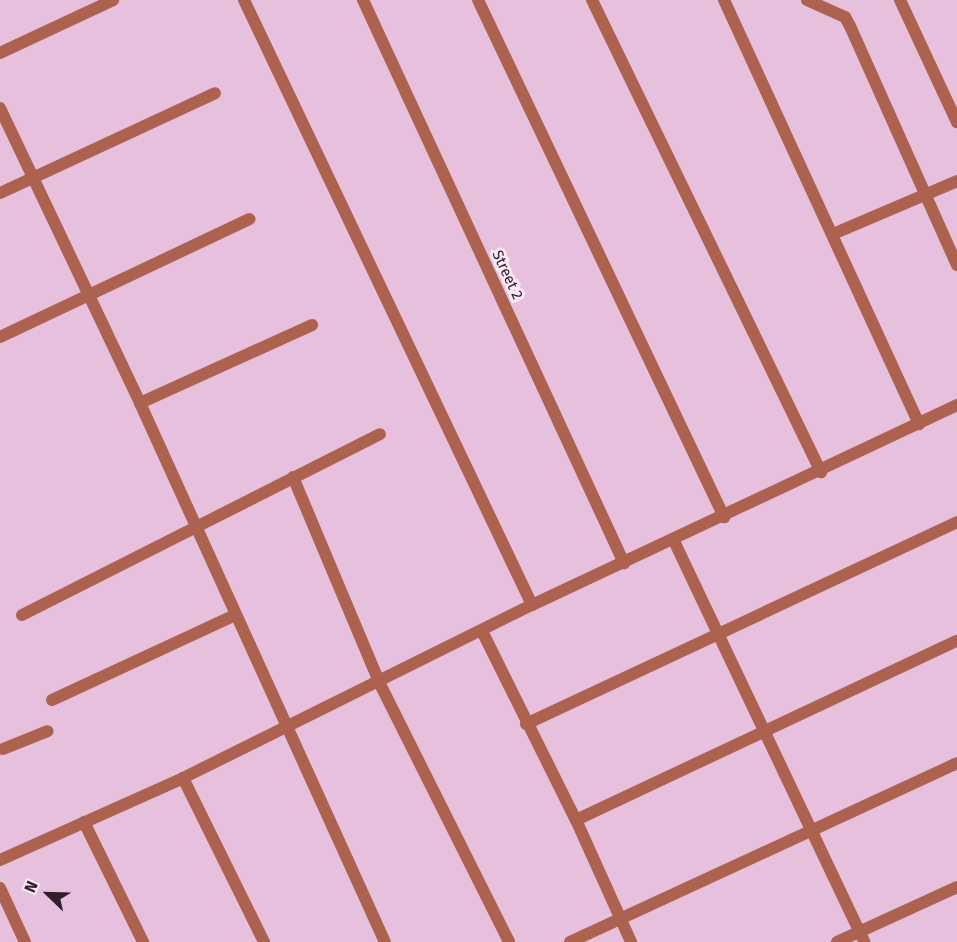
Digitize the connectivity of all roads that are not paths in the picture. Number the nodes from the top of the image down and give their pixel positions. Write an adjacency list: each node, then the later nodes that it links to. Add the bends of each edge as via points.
1 (114, 0): 9 (street)
2 (244, 0): 34 (street)
3 (363, 0): 33 (street, Street 2)
4 (478, 0): 29 (street)
5 (592, 0): 27 (street)
6 (724, 0): 18 (street)
7 (807, 0): 16 (street, via 845,16)
8 (900, 0): 12 (street)
9 (0, 53)
10 (215, 93): 13 (street)
11 (0, 108): 13 (street)
12 (957, 122)
13 (34, 177): 15 (street); 20 (street)
14 (957, 181): 16 (street)
15 (0, 193)
16 (924, 195): 18 (street); 19 (street)
17 (250, 219): 20 (street)
18 (833, 234): 25 (street)
19 (957, 265)
20 (90, 295): 22 (street); 23 (street)
21 (312, 325): 23 (street)
22 (0, 337)
23 (140, 403): 31 (street)
24 (957, 405): 25 (street)
25 (919, 424): 27 (street)
26 (380, 434): 28 (street)
27 (821, 472): 29 (street)
28 (293, 477): 31 (street); 40 (street)
29 (724, 517): 32 (street)
30 (957, 522): 38 (street)
31 (193, 526): 35 (street); 36 (street)
32 (674, 541): 33 (street); 38 (street)
33 (624, 563): 34 (street)
34 (532, 605): 37 (street)
35 (22, 615)
36 (235, 615): 41 (street); 43 (street)
37 (482, 631): 40 (street); 42 (street)
38 (718, 634): 42 (street); 45 (street)
39 (957, 640): 45 (street)
40 (380, 684): 43 (street); 61 (street)
41 (52, 700)
42 (526, 724): 49 (street)
43 (284, 726): 48 (street); 60 (street)
44 (48, 731): 46 (street)
45 (763, 731): 49 (street); 51 (street)
46 (1, 747)
47 (957, 763): 51 (street)
48 (183, 778): 50 (street); 59 (street)
49 (576, 820): 55 (street)
50 (84, 822): 52 (street); 58 (street)
51 (813, 831): 55 (street); 56 (street)
52 (0, 860)
53 (957, 887): 56 (street)
54 (0, 888): 57 (street)
55 (619, 919): 62 (street); 63 (street)
56 (861, 937): 64 (street)
57 (25, 942)
58 (143, 942)
59 (264, 942)
60 (385, 942)
61 (509, 942)
62 (570, 942)
63 (631, 942)
64 (837, 942)

